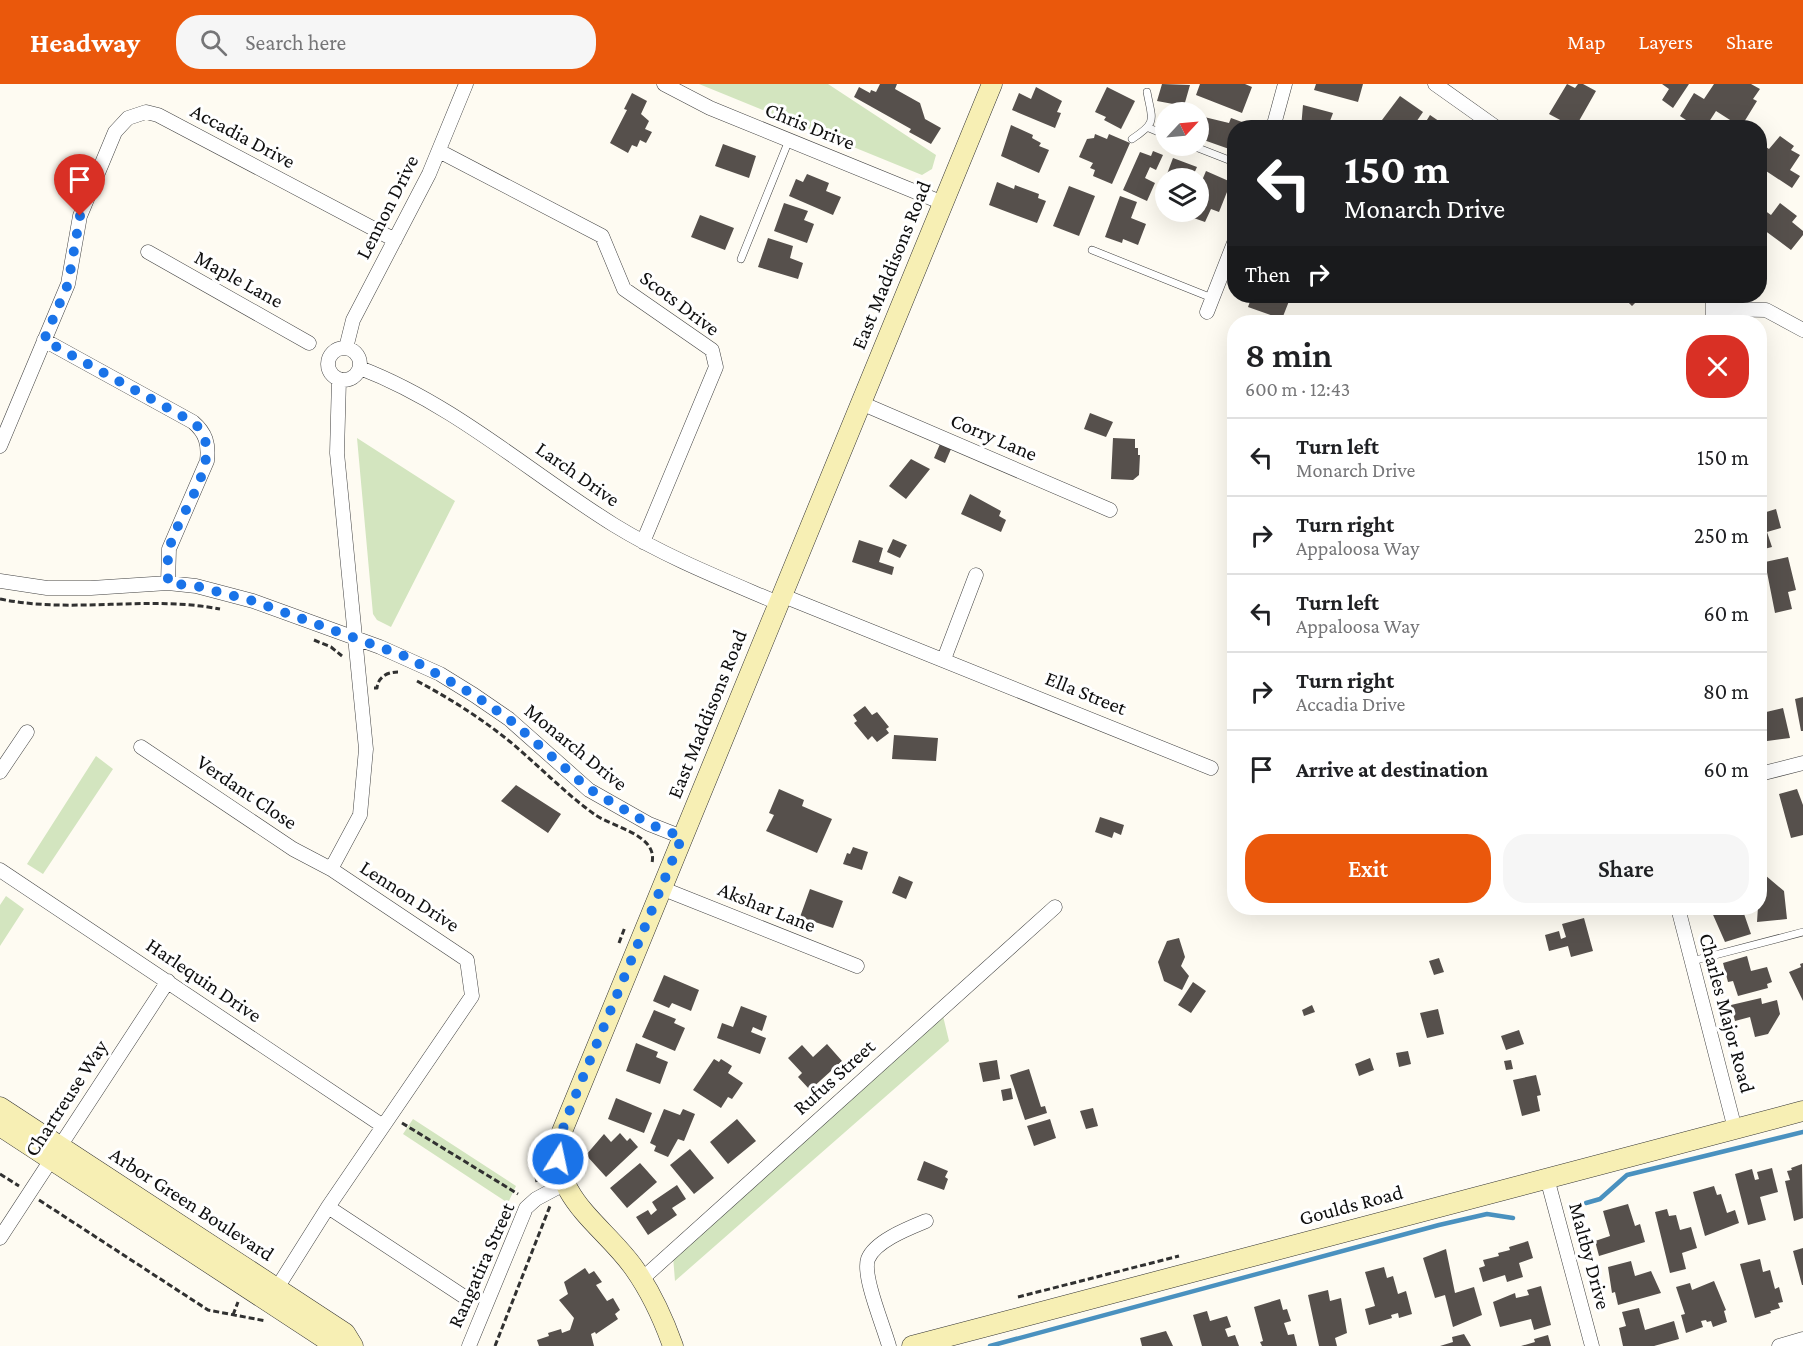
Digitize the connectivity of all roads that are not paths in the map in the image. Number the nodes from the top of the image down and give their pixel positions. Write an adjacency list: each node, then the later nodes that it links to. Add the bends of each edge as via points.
1 (466, 84): 13 (street, Lennon Drive)
2 (663, 84): 12 (street, Chris Drive)
3 (992, 84): 16 (street, East Maddisons Road)
4 (1285, 84): 7 (street)
5 (1435, 84): 8 (street)
6 (1147, 92): 9 (lane)
7 (1275, 120)
8 (1486, 120)
9 (1149, 128): 10 (lane); 11 (lane)
10 (1155, 130)
11 (1132, 139)
12 (789, 140): 16 (street, Chris Drive); 20 (lane)
13 (438, 151): 17 (street, Lennon Drive); 34 (street, Scots Drive, via 602,236 624,289 712,350 716,367)
14 (1209, 152): 15 (lane)
15 (1227, 159)
16 (943, 203): 31 (street, East Maddisons Road)
17 (395, 240): 26 (street, Accadia Drive, via 147,112 128,118 115,132 80,216 68,284); 28 (street, Lennon Drive, via 353,320)
18 (1092, 250): 22 (lane)
19 (148, 252): 27 (street, Maple Lane)
20 (741, 259)
21 (1227, 260): 22 (street)
22 (1212, 298): 24 (street)
23 (1714, 309): 25 (street, via 1766,310)
24 (1208, 312)
25 (1803, 330)
26 (44, 340): 32 (street, Accadia Drive); 37 (street, via 202,429 207,460 169,549)
27 (309, 343)
28 (346, 348): 29 (street, via 357,355); 30 (street, Lennon Drive, via 330,357 330,370)
29 (360, 368): 30 (street, via 352,378); 34 (street, Larch Drive, via 399,383 486,435)
30 (339, 379): 39 (street, Lennon Drive, via 337,453)
31 (861, 403): 33 (street, Corry Lane); 38 (street, East Maddisons Road)
32 (0, 446)
33 (1110, 510)
34 (643, 542): 38 (street, Larch Drive, via 670,557)
35 (976, 575): 40 (street)
36 (0, 581): 37 (street, Monarch Drive, via 47,588)
37 (168, 583): 39 (street, Monarch Drive, via 253,601)
38 (780, 599): 40 (street, Ella Street); 47 (street, East Maddisons Road)
39 (357, 640): 47 (street, Monarch Drive, via 407,657 474,695 509,719 589,789 649,824); 48 (street, Lennon Drive, via 365,781 360,815)
40 (944, 659): 44 (street, Ella Street)
41 (27, 732): 45 (street)
42 (141, 747): 48 (street, Verdant Close, via 293,849)
43 (1803, 763): 46 (street)
44 (1212, 768)
45 (0, 772)
46 (1767, 772)
47 (682, 837): 50 (street, East Maddisons Road)
48 (331, 869): 59 (street, Lennon Drive, via 467,960 472,996)
49 (0, 870): 56 (street, Harlequin Drive)
50 (662, 888): 55 (street, Akshar Lane); 64 (street, East Maddisons Road, via 561,1134 558,1159)
51 (1055, 907): 68 (street, Rufus Street)
52 (1680, 915): 54 (street, Charles Major Road)
53 (1803, 932): 54 (lane)
54 (1692, 961): 61 (street, Charles Major Road)
55 (857, 966)
56 (168, 981): 59 (street, Harlequin Drive); 62 (street, Chartreuse Way)
57 (0, 1107): 62 (street, Arbor Green Boulevard)
58 (1803, 1111): 61 (street, Goulds Road)
59 (387, 1121): 65 (street, Lennon Drive)
60 (0, 1126): 62 (street, Arbor Green Boulevard)
61 (1735, 1129): 63 (street, Goulds Road)
62 (56, 1153): 67 (street, Chartreuse Way); 69 (street, Arbor Green Boulevard); 72 (street, Arbor Green Boulevard)
63 (1547, 1178): 77 (street, Goulds Road); 78 (street, Maltby Drive)
64 (564, 1184): 68 (street, East Maddisons Road, via 581,1210 616,1245); 74 (street, Rangatira Street, via 526,1208)
65 (328, 1207): 69 (street, Lennon Drive); 70 (street)
66 (926, 1221): 76 (street, via 898,1232 868,1258 869,1280)
67 (0, 1238)
68 (642, 1279): 75 (street, East Maddisons Road)
69 (277, 1288): 73 (street, Arbor Green Boulevard, via 345,1333)
70 (463, 1296)
71 (1803, 1340): 79 (street)
72 (336, 1346)
73 (353, 1346)
74 (469, 1346)
75 (673, 1346)
76 (889, 1346)
77 (912, 1346)
78 (1592, 1346)
79 (1779, 1346)

